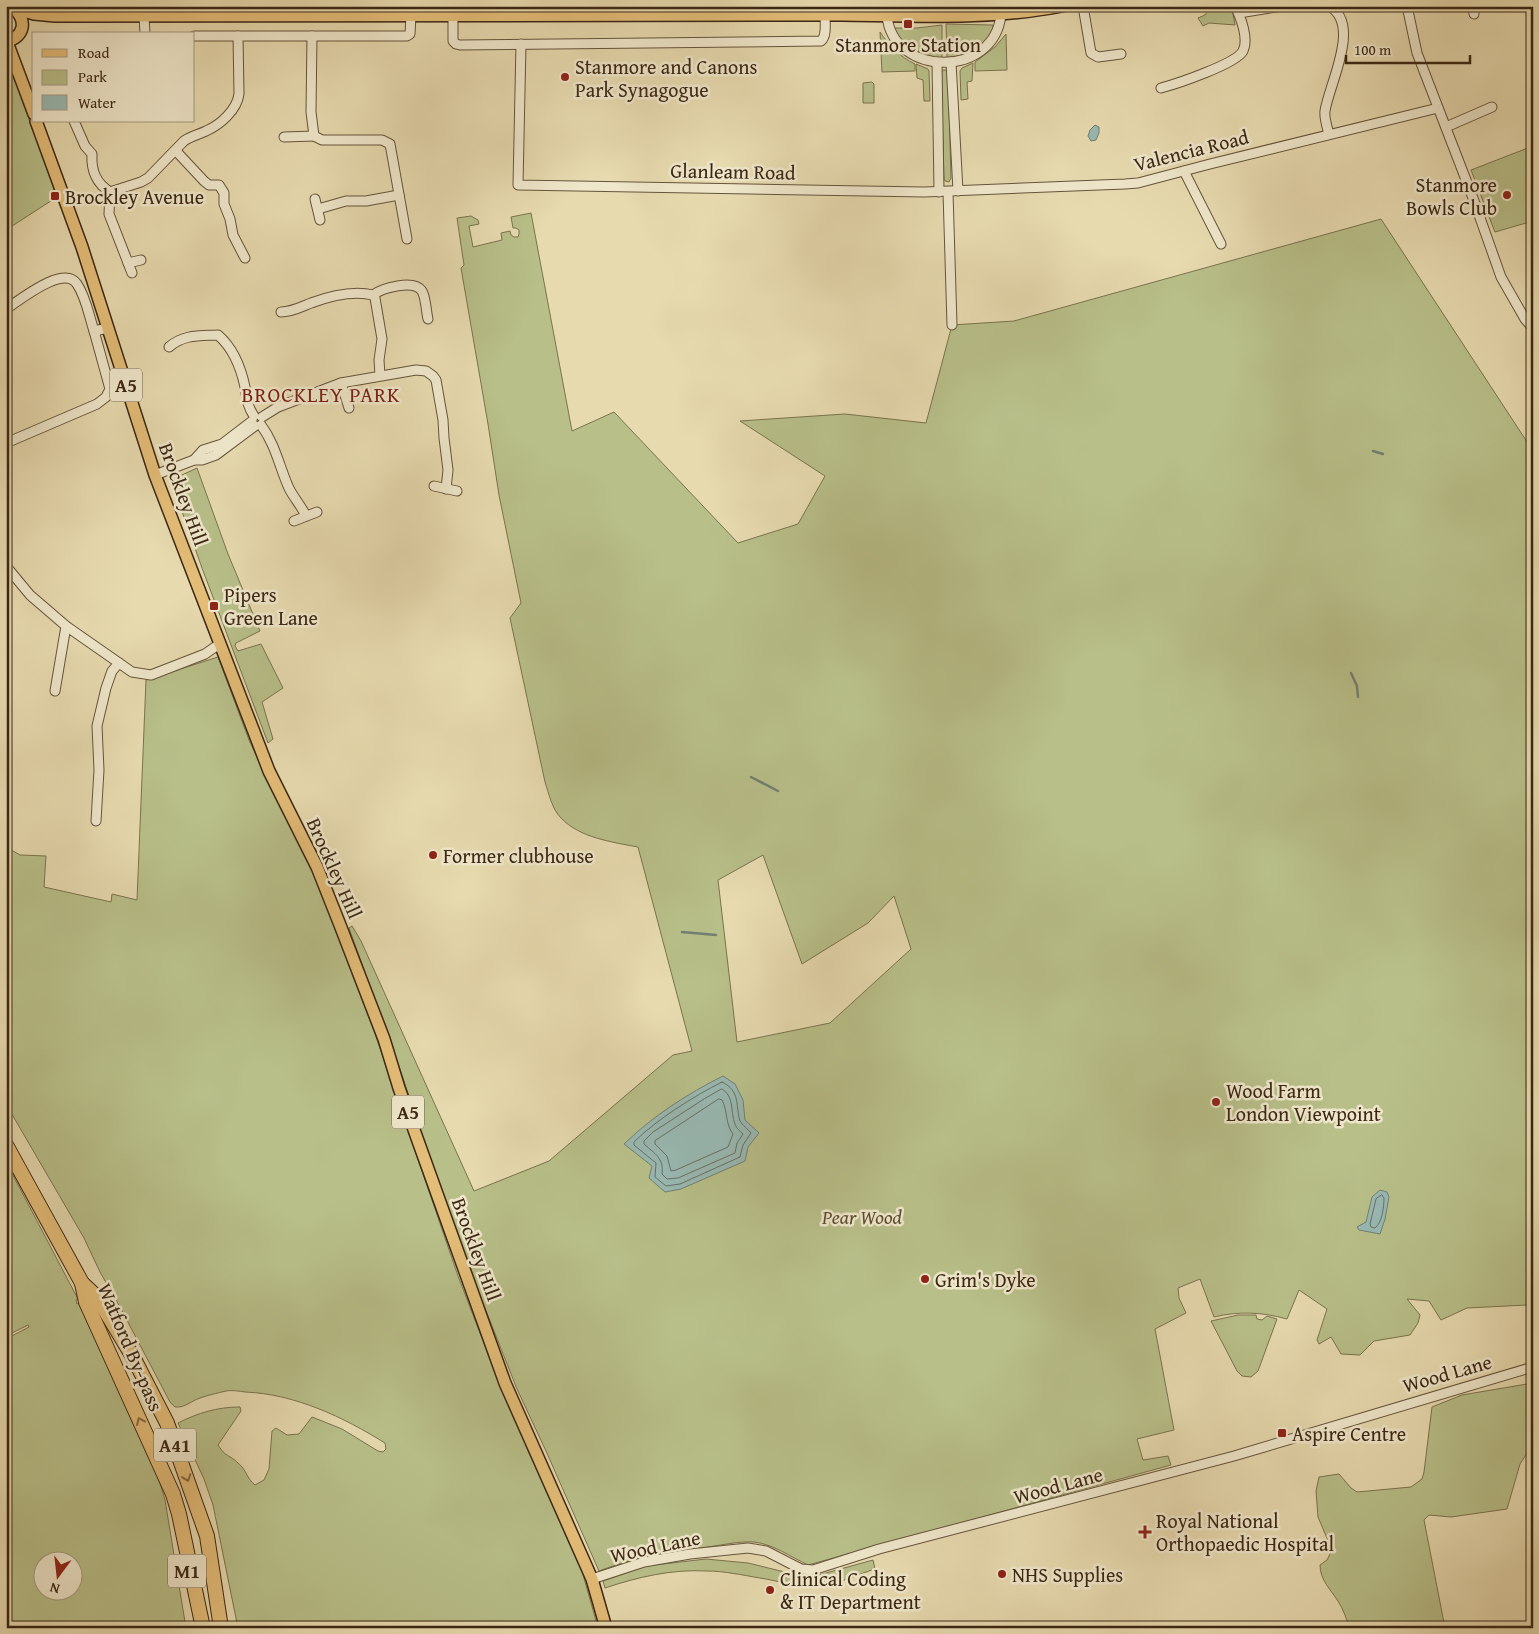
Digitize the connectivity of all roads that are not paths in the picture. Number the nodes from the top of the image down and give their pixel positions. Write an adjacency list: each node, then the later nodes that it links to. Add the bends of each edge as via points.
1 (1061, 6): 14 (main road)
2 (1083, 6): 27 (street, via 1091,53 1098,58)
3 (1282, 6): 7 (street)
4 (1329, 6): 37 (street, via 1336,10 1345,30 1324,113)
5 (1407, 6): 32 (street, via 1417,53)
6 (12, 7): 17 (main road); 20 (main road, via 20,14)
7 (1237, 10): 30 (street, via 1245,42 1239,56 1206,73)
8 (115, 11): 17 (main road); 18 (main road)
9 (368, 11): 15 (main road); 18 (main road)
10 (685, 11): 11 (main road); 16 (main road)
11 (700, 11): 13 (main road)
12 (841, 11): 13 (main road); 19 (main road)
13 (827, 12): 26 (street, via 824,39 821,41)
14 (1001, 14): 19 (main road); 28 (street, via 999,27 987,44 972,55)
15 (411, 15): 16 (main road); 24 (street, via 407,36)
16 (453, 15): 26 (street, via 456,44)
17 (55, 16): 20 (main road, via 35,22)
18 (144, 16): 21 (street)
19 (887, 16): 29 (street, via 889,30 902,46)
20 (21, 32): 25 (main road)
21 (145, 32)
22 (195, 36): 23 (street)
23 (238, 36): 24 (street); 40 (street, via 237,104 222,121 188,138)
24 (312, 36): 38 (street, via 311,112)
25 (7, 42): 33 (main road)
26 (521, 44): 44 (street, Glanleam Road, via 518,186)
27 (1120, 54)
28 (951, 62): 29 (street); 42 (street)
29 (937, 63): 44 (street)
30 (1161, 88)
31 (1492, 107): 36 (street)
32 (1438, 108): 36 (street); 37 (street, Valencia Road)
33 (32, 109)
34 (36, 122): 60 (main road, Brockley Hill / A5)
35 (74, 122): 43 (street, via 92,154 91,164 99,184)
36 (1446, 126): 61 (street, via 1501,277)
37 (1329, 134): 41 (street, Valencia Road)
38 (314, 136): 39 (street); 45 (street, via 322,140 388,142 392,147)
39 (284, 137)
40 (176, 150): 43 (street, via 148,178); 51 (street, via 204,181 222,188 233,234)
41 (1184, 171): 42 (street, Valencia Road, via 1138,183); 50 (street)
42 (958, 191): 44 (street, Valencia Road)
43 (110, 192): 53 (street, via 110,214)
44 (944, 192): 59 (street)
45 (399, 195): 47 (street, via 346,201); 49 (street)
46 (315, 199): 47 (street)
47 (318, 209): 48 (street)
48 (320, 220)
49 (407, 239)
50 (1221, 244)
51 (245, 258)
52 (141, 260): 53 (street)
53 (128, 263): 54 (street)
54 (132, 273)
55 (373, 295): 57 (street, via 345,294); 58 (street, via 407,285 417,287 423,292); 64 (street, via 382,339)
56 (6, 309): 62 (street, via 51,280 70,277 82,295)
57 (281, 312)
58 (428, 319)
59 (952, 325)
60 (108, 328): 62 (street); 69 (main road, Brockley Hill / A5)
61 (1533, 328)
62 (94, 332): 68 (street, via 110,389 106,397 97,404)
63 (169, 347): 67 (street, via 191,336 218,335 224,340 237,361 246,402)
64 (380, 375): 65 (street); 71 (street, via 421,370 436,380 448,470)
65 (341, 383): 66 (street); 67 (street, via 278,407)
66 (349, 408)
67 (257, 421): 69 (street, via 222,452); 74 (street, via 267,433 290,490)
68 (6, 443)
69 (155, 475): 78 (main road, Brockley Hill / A5)
70 (434, 486): 71 (street)
71 (446, 489): 72 (street)
72 (457, 490)
73 (316, 512): 74 (street)
74 (306, 516): 75 (street)
75 (294, 521)
76 (6, 566): 77 (street, via 30,595)
77 (66, 626): 79 (street); 80 (street)
78 (221, 647): 79 (street, via 151,675 132,672); 86 (main road, Brockley Hill / A5, via 269,771 317,867 384,1039 505,1383)
79 (119, 663): 81 (street, via 112,671 106,688 97,726)
80 (55, 691)
81 (96, 821)
82 (6, 1144): 83 (highway, Watford By-pass / A41)
83 (82, 1283): 85 (highway, Watford By-pass / A41, one-way to 83, via 86,1302); 89 (highway, Watford By-pass / A41, one-way to 89, via 97,1296 167,1423 207,1536)
84 (1533, 1367): 86 (street, Wood Lane, via 1234,1456 813,1570 801,1569 766,1551 748,1548 644,1562)
85 (180, 1514): 87 (highway, M1); 88 (highway, Watford By-pass / A41)
86 (592, 1579): 90 (main road, Brockley Hill / A5)
87 (194, 1628)
88 (203, 1628)
89 (221, 1628)
90 (606, 1628)

